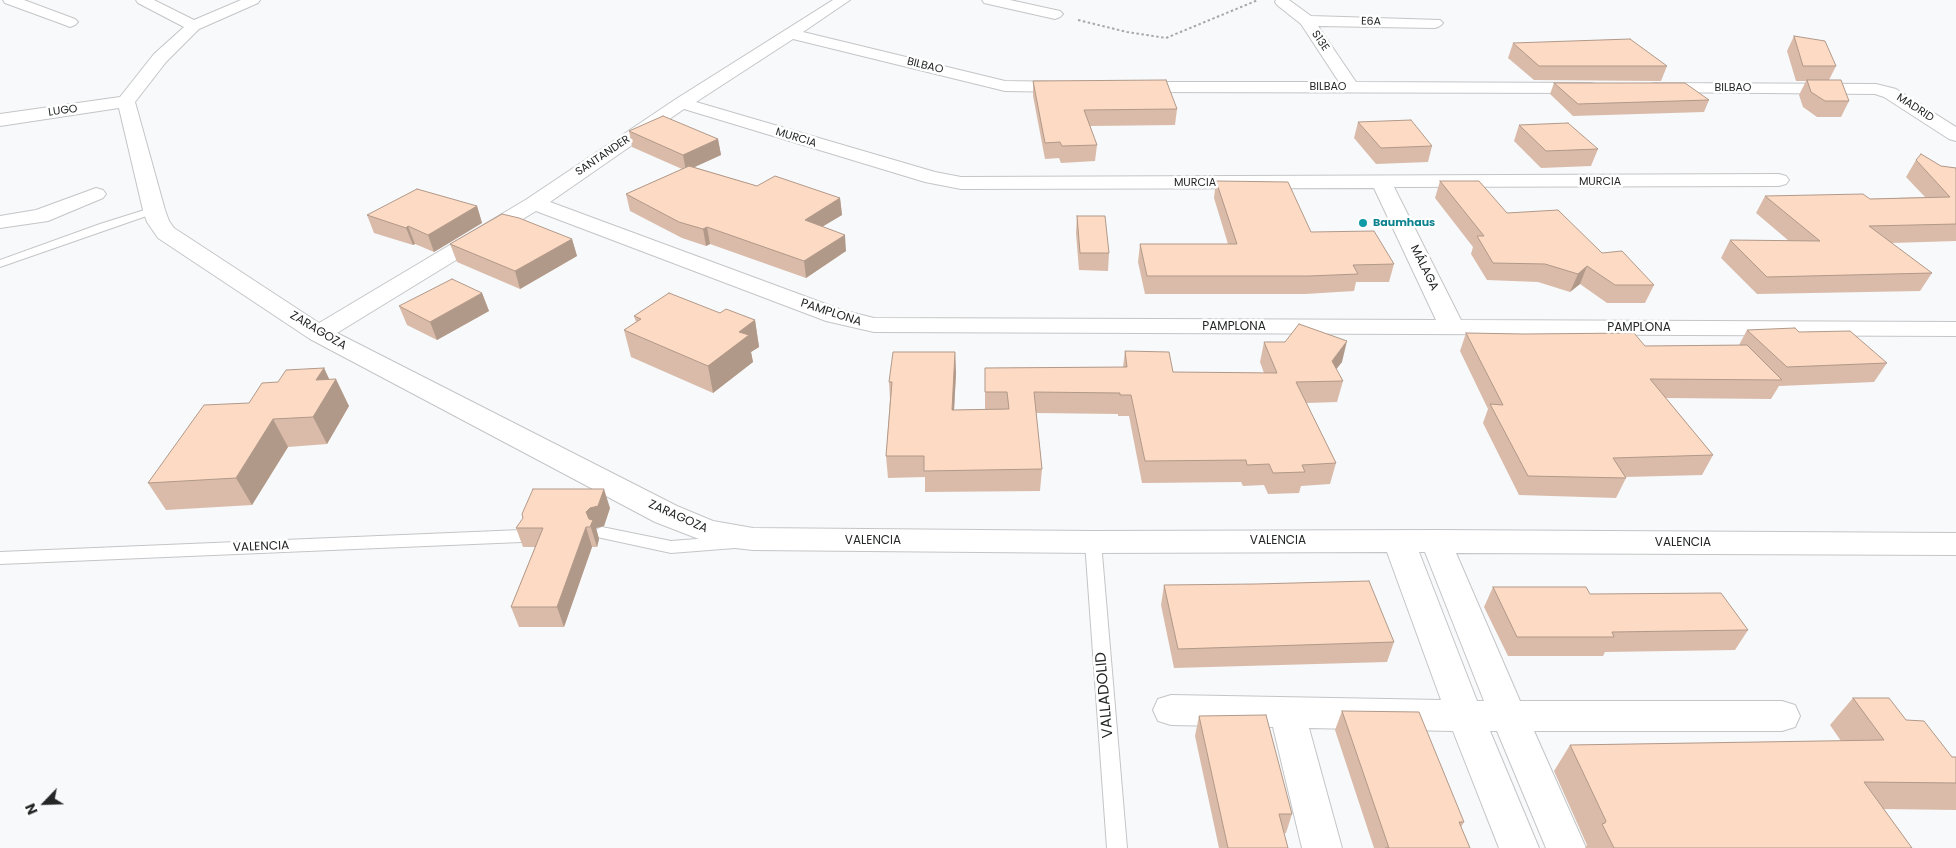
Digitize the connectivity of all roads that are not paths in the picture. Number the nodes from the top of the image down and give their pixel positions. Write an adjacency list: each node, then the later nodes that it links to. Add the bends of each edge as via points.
1 (10, 0): 8 (street)
2 (142, 0): 11 (street)
3 (253, 0): 11 (street)
4 (844, 0): 12 (street, SANTANDER)
5 (989, 0): 7 (street)
6 (1282, 2): 9 (street, S13E)
7 (1052, 7)
8 (70, 22)
9 (1307, 22): 10 (street, E6A); 15 (street, S13E)
10 (1435, 23)
11 (194, 26): 19 (street, via 160,58)
12 (791, 34): 13 (street, BILBAO, via 1005,86); 20 (street, SANTANDER)
13 (1089, 87)
14 (1118, 87): 15 (street, BILBAO)
15 (1351, 87): 16 (street, BILBAO)
16 (1606, 88)
17 (1635, 88): 18 (street, BILBAO)
18 (1871, 88): 22 (street, MADRID, via 1890,93)
19 (126, 102): 21 (street, LUGO); 27 (street, ZARAGOZA)
20 (682, 103): 24 (street, MURCIA, via 947,182); 26 (street, SANTANDER)
21 (0, 120)
22 (1956, 135)
23 (1779, 180): 24 (street, MURCIA)
24 (1382, 183): 31 (street, MÁLAGA)
25 (96, 194): 28 (street, via 40,216)
26 (534, 202): 31 (street, PAMPLONA, via 835,316 874,325); 33 (street, SANTANDER)
27 (154, 210): 29 (lane); 33 (street, ZARAGOZA, via 166,233)
28 (0, 222)
29 (104, 226): 30 (lane)
30 (0, 264)
31 (1452, 327): 32 (street, PAMPLONA)
32 (1956, 330)
33 (318, 334): 36 (street, ZARAGOZA, via 683,522 726,536)
34 (602, 533): 36 (lane, VALENCIA, via 671,547)
35 (521, 536): 41 (lane, VALENCIA)
36 (754, 540): 39 (street, VALENCIA)
37 (1399, 541): 38 (street, VALENCIA); 39 (street, VALENCIA); 45 (street)
38 (1436, 541): 40 (street, VALENCIA); 44 (street)
39 (1093, 542): 47 (lane, VALLADOLID)
40 (1956, 544)
41 (0, 558)
42 (1171, 710): 43 (street)
43 (1287, 712): 45 (street); 48 (street)
44 (1508, 715): 45 (street); 46 (street); 50 (street)
45 (1467, 716): 49 (street)
46 (1782, 716)
47 (1117, 848)
48 (1322, 848)
49 (1519, 848)
50 (1566, 848)

